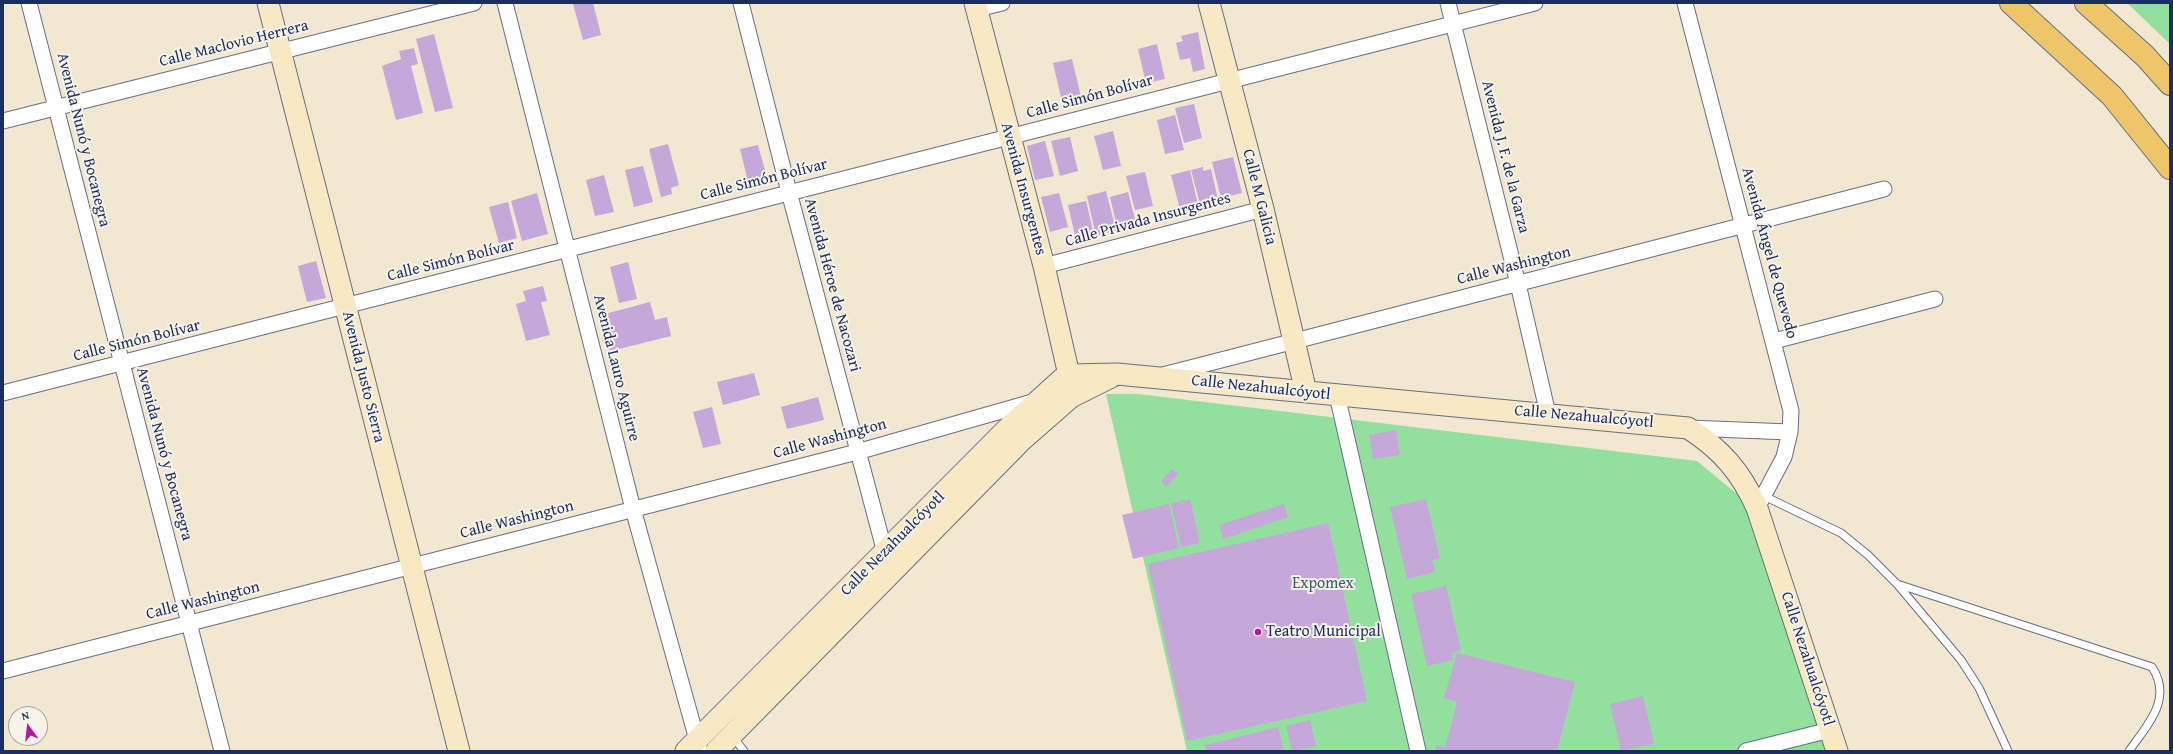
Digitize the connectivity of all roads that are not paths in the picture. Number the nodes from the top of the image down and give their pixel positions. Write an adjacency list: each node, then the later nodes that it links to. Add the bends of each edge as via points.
1 (29, 3): 18 (street, Avenida Nunó y Bocanegra)
2 (268, 3): 15 (street, Avenida Justo Sierra)
3 (474, 3): 15 (street, Calle Maclovio Herrera)
4 (506, 3): 26 (street, Avenida Lauro Aguirre)
5 (741, 3): 23 (street, Avenida Héroe de Nacozari)
6 (1002, 3): 13 (street)
7 (1209, 3): 16 (street, Calle M Galicia)
8 (1448, 3): 14 (street, Avenida J. F. de la Garza)
9 (1535, 3): 14 (street, Calle Simón Bolívar)
10 (1685, 3): 25 (street, Avenida Ángel de Quevedo)
11 (2011, 3): 21 (highway, via 2112,96)
12 (2086, 3): 17 (highway, via 2145,56)
13 (976, 6): 20 (street, Avenida Insurgentes)
14 (1453, 23): 16 (street, Calle Simón Bolívar); 28 (street, Avenida J. F. de la Garza)
15 (280, 50): 18 (street, Calle Maclovio Herrera); 30 (street, Avenida Justo Sierra)
16 (1229, 79): 20 (street, Calle Simón Bolívar); 24 (street, Calle M Galicia)
17 (2170, 84)
18 (56, 107): 19 (street, Calle Maclovio Herrera); 33 (street, Avenida Nunó y Bocanegra)
19 (3, 121)
20 (1010, 137): 23 (street, Calle Simón Bolívar); 27 (street, Avenida Insurgentes)
21 (2170, 168)
22 (1884, 189): 25 (street, Calle Washington)
23 (789, 192): 26 (street, Calle Simón Bolívar); 44 (street, Avenida Héroe de Nacozari)
24 (1262, 209): 27 (street, Calle Privada Insurgentes); 31 (street, Calle M Galicia)
25 (1743, 226): 28 (street, Calle Washington); 32 (street, Avenida Ángel de Quevedo)
26 (567, 250): 30 (street, Calle Simón Bolívar); 46 (street, Avenida Lauro Aguirre)
27 (1044, 266): 35 (street, Avenida Insurgentes)
28 (1518, 284): 31 (street, Calle Washington); 41 (street, Avenida J. F. de la Garza)
29 (1935, 299): 32 (street)
30 (346, 307): 33 (street, Calle Simón Bolívar); 48 (street, Avenida Justo Sierra)
31 (1294, 341): 36 (street, Calle Washington); 37 (street, Calle M Galicia)
32 (1774, 341): 43 (street, Avenida Ángel de Quevedo, via 1791,411)
33 (122, 364): 38 (street, Calle Simón Bolívar); 51 (street, Avenida Nunó y Bocanegra)
34 (1118, 374): 35 (street, Calle Nezahualcóyotl); 36 (street, Calle Nezahualcóyotl); 40 (street, Calle Nezahualcóyotl)
35 (1069, 375): 40 (street)
36 (1152, 378): 37 (street, Calle Nezahualcóyotl)
37 (1306, 392): 39 (street, Calle Nezahualcóyotl)
38 (3, 393)
39 (1336, 395): 41 (street, Calle Nezahualcóyotl); 59 (street)
40 (1045, 407): 44 (street, Calle Washington); 47 (street, Calle Nezahualcóyotl, via 1010,426); 49 (street, Calle Nezahualcóyotl, via 1023,439)
41 (1548, 414): 42 (street, Calle Nezahualcóyotl)
42 (1688, 428): 43 (street); 45 (street, Calle Nezahualcóyotl, via 1724,455)
43 (1790, 432): 45 (street, Avenida Ángel de Quevedo, via 1784,456)
44 (857, 452): 46 (street, Calle Washington); 47 (street, Avenida Héroe de Nacozari)
45 (1761, 502): 50 (lane, via 1841,532 1868,554); 53 (street, Calle Nezahualcóyotl)
46 (633, 509): 48 (street, Calle Washington); 55 (street, Avenida Lauro Aguirre)
47 (884, 552): 49 (street, Avenida Héroe de Nacozari); 54 (street, Calle Nezahualcóyotl)
48 (411, 566): 51 (street, Calle Washington); 57 (street, Avenida Justo Sierra)
49 (891, 574): 54 (street, Calle Nezahualcóyotl)
50 (1897, 584): 62 (lane, via 1961,660 1979,688); 63 (lane, via 2152,667 2158,675 2163,691 2159,708)
51 (189, 624): 52 (street, Calle Washington); 56 (street, Avenida Nunó y Bocanegra)
52 (3, 671)
53 (1830, 730): 60 (street); 61 (street, Calle Nezahualcóyotl)
54 (729, 732): 55 (street, Calle Nezahualcóyotl); 58 (street, Calle Nezahualcóyotl)
55 (694, 748)
56 (222, 751)
57 (459, 751)
58 (716, 751)
59 (1418, 751)
60 (1746, 751)
61 (1837, 751)
62 (2008, 751)
63 (2129, 751)

